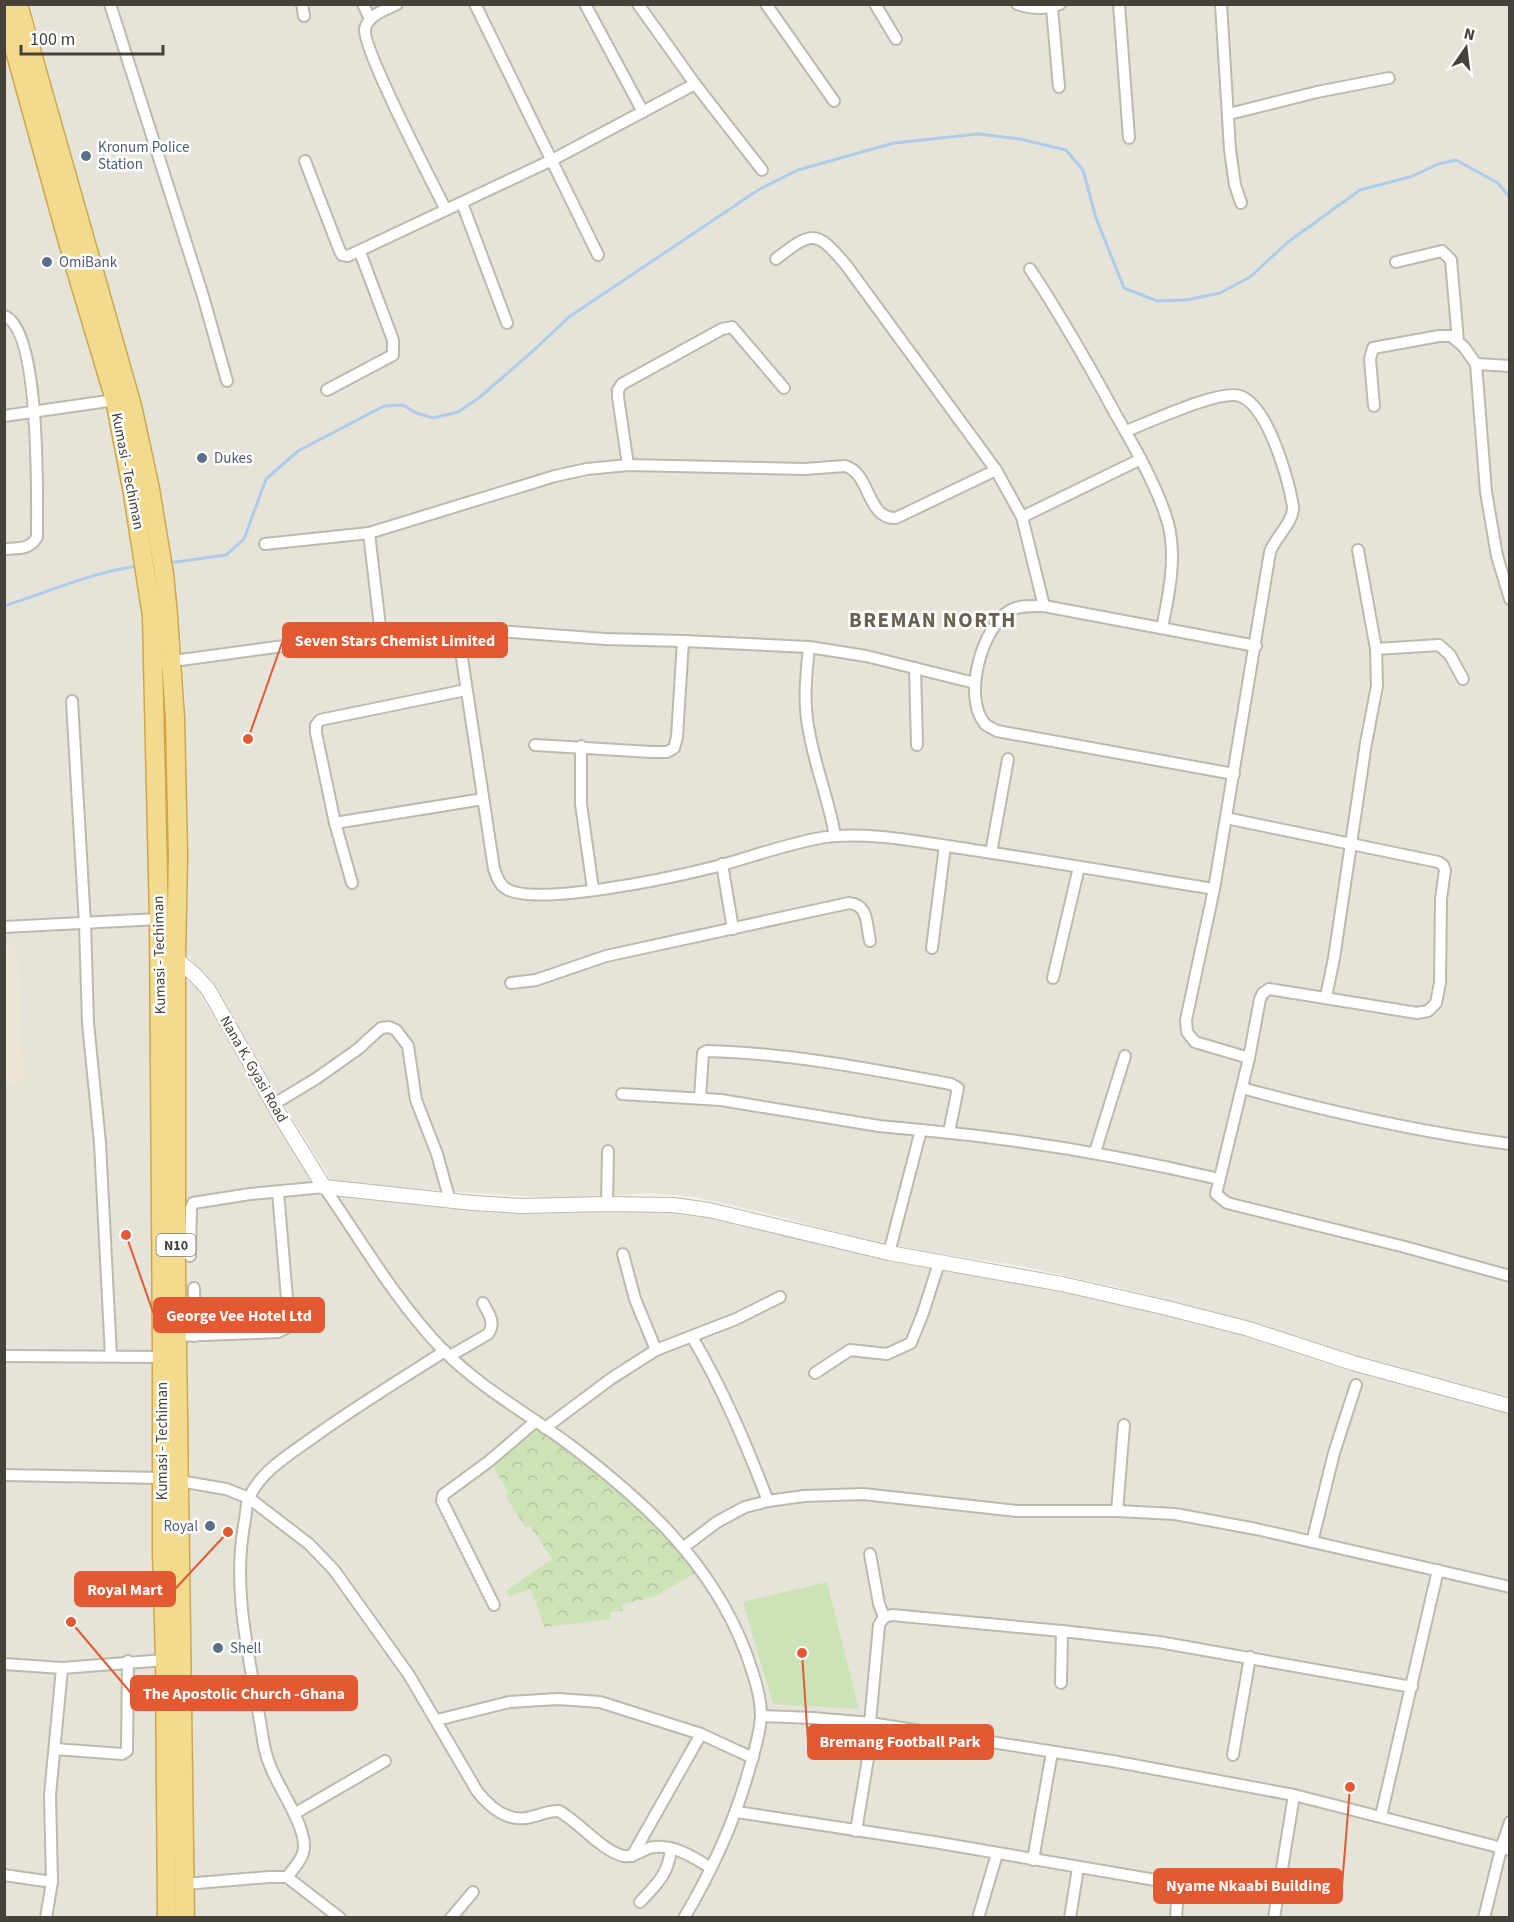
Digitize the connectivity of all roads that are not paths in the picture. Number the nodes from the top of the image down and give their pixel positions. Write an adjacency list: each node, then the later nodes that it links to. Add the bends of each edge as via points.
1 (18, 4): 58 (highway, N10, via 132,406 150,489)
2 (110, 4): 42 (street)
3 (302, 4): 16 (street)
4 (363, 4): 17 (street)
5 (397, 4): 17 (street)
6 (475, 4): 26 (street)
7 (585, 4): 23 (street)
8 (638, 4): 20 (street)
9 (766, 4): 22 (street)
10 (875, 4): 18 (street)
11 (1017, 4): 14 (street, via 1032,8)
12 (1119, 4): 25 (street)
13 (1221, 4): 24 (street)
14 (1056, 6): 21 (street)
15 (4, 11): 45 (highway, Kumasi - Techiman / N10)
16 (304, 16)
17 (370, 19): 31 (street, via 365,38)
18 (896, 39)
19 (1389, 78): 24 (street)
20 (695, 84): 23 (street); 28 (street)
21 (1059, 87)
22 (834, 101)
23 (643, 112): 26 (street)
24 (1229, 114): 30 (street, via 1230,150)
25 (1129, 138)
26 (552, 160): 29 (street); 33 (street)
27 (305, 161): 32 (street, via 342,255)
28 (762, 170)
29 (462, 203): 31 (street); 38 (street)
30 (1241, 203)
31 (446, 210): 32 (street)
32 (360, 252): 44 (street, via 393,340 393,355)
33 (598, 255)
34 (776, 259): 52 (street, via 800,240 822,240 829,245)
35 (1395, 262): 39 (street, via 1442,251 1448,254)
36 (1030, 268): 49 (street)
37 (4, 316): 47 (street, via 13,321 25,351)
38 (507, 323)
39 (1458, 341): 40 (street); 46 (street, via 1451,336 1439,336 1372,348)
40 (1476, 364): 41 (street); 59 (street, via 1486,492)
41 (1509, 366)
42 (227, 381)
43 (784, 388): 51 (street, via 732,327 722,329 621,384 618,397)
44 (327, 390)
45 (115, 400): 47 (street); 58 (highway, Kumasi - Techiman / N10, via 132,488)
46 (1374, 406)
47 (35, 411): 48 (street); 56 (street, via 37,537 26,548)
48 (4, 416)
49 (1125, 431): 50 (street); 65 (street, via 1230,395 1249,402 1265,422 1281,458 1293,514 1270,552)
50 (1141, 459): 53 (street); 61 (street, via 1168,523 1172,558)
51 (628, 465): 52 (street, via 805,469 844,466 858,476 887,518 896,518); 54 (street, via 555,476)
52 (996, 470): 53 (street)
53 (1022, 517): 60 (street)
54 (369, 533): 55 (street); 63 (street)
55 (265, 544)
56 (4, 549)
57 (1358, 550): 67 (street)
58 (152, 553): 68 (highway, N10)
59 (1509, 599)
60 (1044, 606): 61 (street); 71 (street, via 1025,606 1002,616 988,635)
61 (1162, 628): 65 (street)
62 (458, 632): 63 (street); 64 (street); 72 (street)
63 (381, 634): 68 (street)
64 (683, 641): 66 (street); 76 (street, via 674,748 651,752)
65 (1256, 646): 78 (street)
66 (809, 647): 69 (street); 82 (street, via 805,704)
67 (1376, 649): 70 (street, via 1439,645 1450,655); 83 (street, via 1377,686)
68 (163, 662): 91 (highway, Kumasi - Techiman / N10); 97 (highway, N10, via 175,718)
69 (915, 668): 71 (street); 75 (street)
70 (1464, 680)
71 (975, 682): 78 (street, via 979,712 986,724 997,731)
72 (466, 690): 79 (street); 81 (street, via 320,720 316,733)
73 (72, 701): 92 (street)
74 (535, 745): 76 (street)
75 (917, 745)
76 (581, 746): 89 (street, via 581,804)
77 (1008, 759): 85 (street)
78 (1233, 774): 80 (street)
79 (483, 799): 81 (street); 89 (street, via 494,869 506,889 522,894)
80 (1226, 818): 83 (street); 90 (street)
81 (335, 823): 88 (street)
82 (835, 836): 84 (street); 86 (street)
83 (1350, 844): 100 (street); 100 (street, via 1443,865 1440,983 1436,1003 1428,1011 1417,1013)
84 (945, 846): 85 (street); 96 (street)
85 (991, 853): 87 (street)
86 (722, 864): 89 (street); 94 (street)
87 (1079, 867): 90 (street); 98 (street)
88 (352, 883)
89 (593, 889)
90 (1214, 889): 102 (street, via 1186,1020 1187,1032 1195,1042)
91 (159, 919): 92 (street); 131 (highway, Kumasi - Techiman / N10)
92 (85, 924): 93 (street); 130 (street)
93 (4, 927)
94 (733, 929): 95 (street, via 849,903 863,909); 99 (street, via 606,956 536,980)
95 (870, 941)
96 (932, 948)
97 (176, 959): 106 (street, Nana K. Gyasi Road, via 208,989); 125 (highway, N10)
98 (1053, 978)
99 (511, 983)
100 (1326, 997): 102 (street, via 1269,989 1263,993)
101 (1125, 1056): 111 (street)
102 (1249, 1058): 103 (street)
103 (1242, 1088): 109 (street, via 1383,1123); 112 (street)
104 (622, 1094): 105 (street)
105 (700, 1098): 107 (street); 108 (street, via 703,1053 707,1051 806,1058 951,1084 958,1088)
106 (274, 1104): 113 (street, Nana K. Gyasi Road); 115 (street, via 358,1049 381,1028 396,1030 408,1046 416,1100)
107 (921, 1130): 108 (street); 117 (street)
108 (950, 1132): 111 (street)
109 (1509, 1144)
110 (608, 1151): 116 (street)
111 (1095, 1152): 112 (street)
112 (1219, 1179): 121 (street, via 1216,1194 1227,1203)
113 (324, 1186): 114 (street); 115 (street); 128 (street, via 389,1281)
114 (278, 1192): 119 (street, via 193,1203); 125 (street, via 289,1316 286,1328 278,1332)
115 (450, 1201): 116 (street, via 522,1206)
116 (607, 1203): 117 (street, via 709,1210)
117 (889, 1253): 120 (street)
118 (623, 1254): 127 (street, via 635,1299)
119 (190, 1256)
120 (939, 1263): 132 (street, via 911,1342 887,1354 850,1350); 134 (street, via 1062,1284 1167,1308)
121 (1509, 1276)
122 (194, 1288): 125 (street)
123 (780, 1297): 126 (street)
124 (483, 1303): 128 (street, via 492,1324 488,1334)
125 (186, 1336): 139 (highway, N10)
126 (692, 1337): 127 (street); 141 (street, via 721,1388)
127 (656, 1350): 137 (street)
128 (447, 1353): 135 (street); 140 (street, via 358,1405 279,1462)
129 (4, 1356): 130 (street)
130 (111, 1356): 131 (street)
131 (162, 1357): 139 (highway, Kumasi - Techiman / N10)
132 (815, 1373)
133 (1356, 1385): 143 (street)
134 (1509, 1406)
135 (536, 1421): 137 (street); 148 (street, via 443,1496 442,1501)
136 (1124, 1425): 142 (street)
137 (545, 1428): 144 (street, via 661,1522)
138 (4, 1475): 139 (street)
139 (171, 1479): 140 (street); 152 (highway, Kumasi - Techiman / N10, via 162,1552); 183 (highway, N10, via 183,1702)
140 (249, 1498): 159 (street, via 309,1544 334,1570); 169 (street, via 240,1545 240,1592 264,1748)
141 (768, 1501): 142 (street, via 863,1494 1017,1511); 144 (street, via 717,1522)
142 (1117, 1511): 143 (street, via 1175,1514)
143 (1312, 1542): 146 (street)
144 (684, 1547): 158 (street, via 713,1585 735,1624 752,1669)
145 (870, 1554): 149 (street)
146 (1438, 1570): 147 (street); 157 (street)
147 (1509, 1587)
148 (494, 1605)
149 (884, 1617): 150 (street); 160 (street, via 879,1625)
150 (1062, 1630): 151 (street); 156 (street)
151 (1250, 1658): 157 (street); 164 (street)
152 (165, 1660): 153 (street); 187 (highway, Kumasi - Techiman / N10)
153 (128, 1661): 155 (street); 162 (street, via 128,1751 122,1754)
154 (4, 1664): 155 (street)
155 (62, 1668): 162 (street)
156 (1061, 1683)
157 (1412, 1687): 170 (street)
158 (761, 1716): 160 (street); 165 (street)
159 (437, 1720): 161 (street, via 509,1702 600,1702); 176 (street, via 477,1791 495,1810 518,1818 559,1811 618,1854)
160 (870, 1723): 163 (street); 172 (street, via 872,1734)
161 (701, 1734): 165 (street); 176 (street)
162 (55, 1749): 182 (street, via 50,1795)
163 (1052, 1752): 167 (street); 177 (street)
164 (1233, 1755)
165 (753, 1758): 168 (street)
166 (385, 1761): 169 (street)
167 (1293, 1796): 170 (street); 195 (street)
168 (737, 1812): 172 (street); 178 (street)
169 (294, 1814): 181 (street, via 304,1845 300,1860)
170 (1381, 1816): 174 (street)
171 (1509, 1822): 174 (street)
172 (856, 1831): 175 (street)
173 (671, 1849): 176 (street, via 655,1847); 178 (street); 185 (street, via 665,1873)
174 (1505, 1850): 196 (street)
175 (997, 1854): 177 (street); 192 (street)
176 (632, 1857)
177 (1033, 1860): 179 (street)
178 (711, 1868): 191 (street)
179 (1078, 1868): 193 (street); 194 (street, via 1173,1883 1179,1892)
180 (4, 1875): 182 (street)
181 (287, 1877): 183 (street); 189 (street)
182 (52, 1882): 186 (street)
183 (185, 1884): 188 (highway, N10)
184 (473, 1892): 190 (street)
185 (640, 1902)
186 (46, 1917)
187 (167, 1917)
188 (185, 1917)
189 (340, 1917)
190 (451, 1917)
191 (684, 1917)
192 (978, 1917)
193 (1070, 1917)
194 (1176, 1917)
195 (1274, 1917)
196 (1484, 1917)

